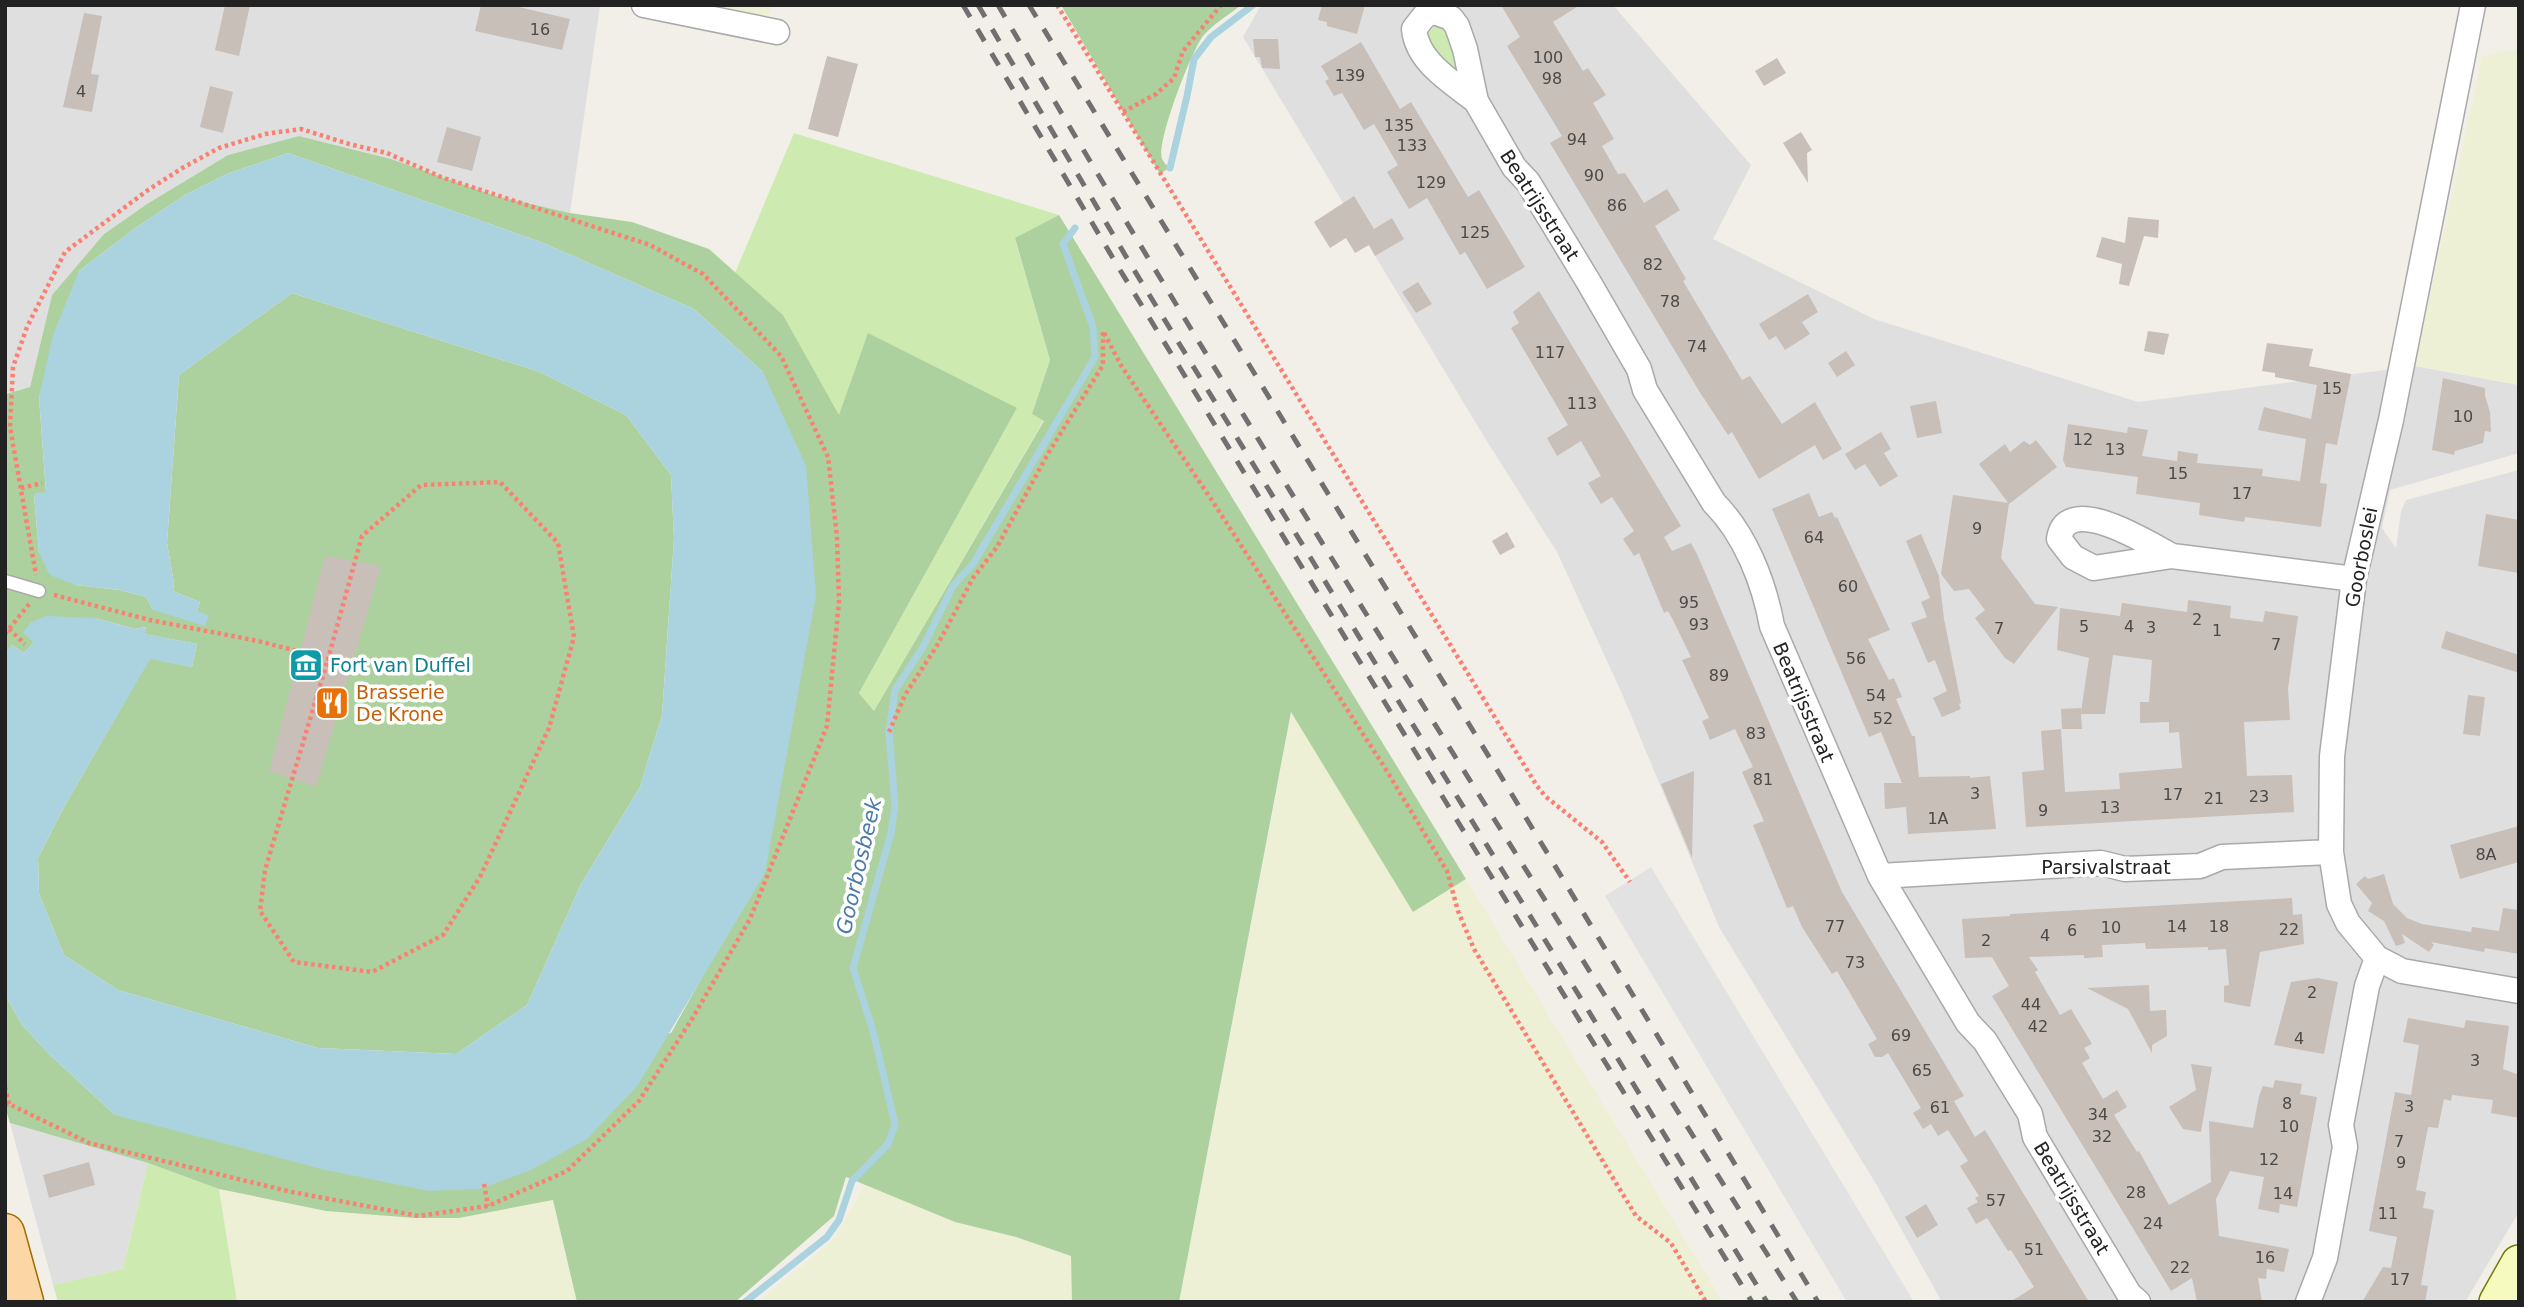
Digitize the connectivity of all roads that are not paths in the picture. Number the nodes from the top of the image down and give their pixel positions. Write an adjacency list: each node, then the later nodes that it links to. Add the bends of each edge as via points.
1 (644, 5): 3 (street)
2 (2473, 5): 6 (street, Goorboslei, via 2391,420)
3 (777, 32)
4 (1476, 101): 10 (street, Beatrijsstraat, via 1595,292 1639,369 1645,390 1714,503 1741,538 1768,601 1772,626)
5 (2172, 556): 6 (street)
6 (2354, 579): 9 (street, Goorboslei, via 2332,756)
7 (5, 581): 8 (lane)
8 (39, 591)
9 (2331, 852): 10 (street, Parsivalstraat, via 2222,857 2200,866 2125,869 2101,863); 11 (street, Goorboslei, via 2339,904 2348,923)
10 (1880, 876): 16 (street, Beatrijsstraat, via 1968,1023 1985,1041 2030,1114 2035,1137)
11 (2377, 958): 12 (street, Goorboslei, via 2402,971); 17 (street, via 2367,986 2341,1125 2345,1147 2325,1258)
12 (2519, 991)
13 (5, 1233): 15 (main road)
14 (2519, 1263): 18 (street)
15 (24, 1302)
16 (2138, 1302)
17 (2308, 1302)
18 (2497, 1302)

